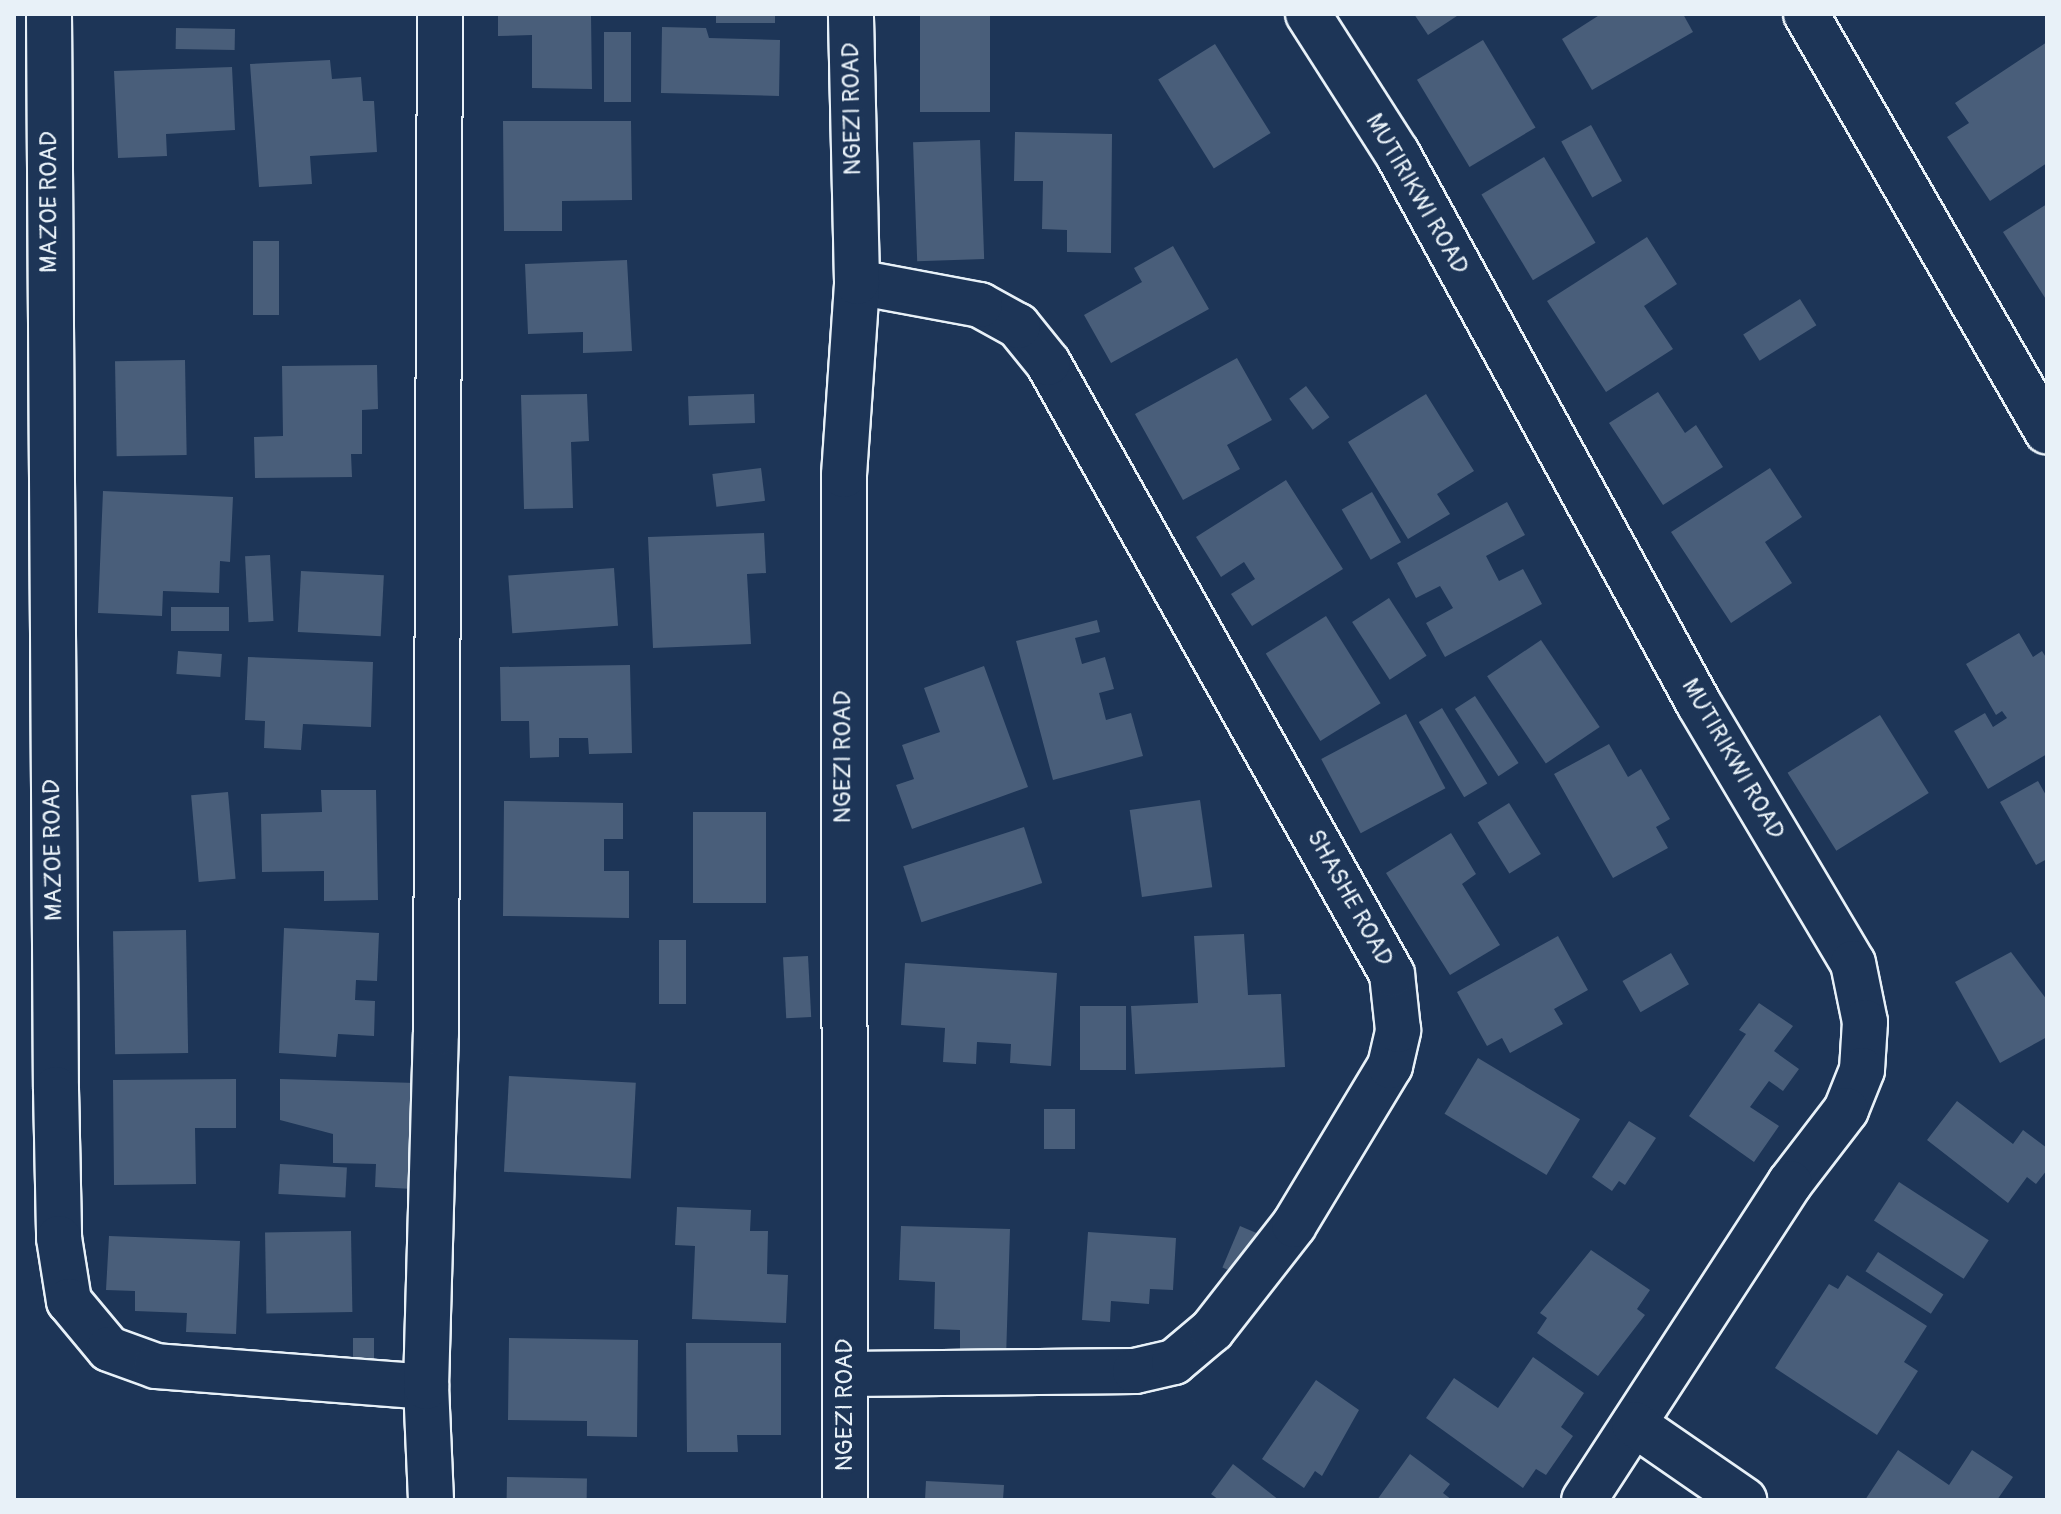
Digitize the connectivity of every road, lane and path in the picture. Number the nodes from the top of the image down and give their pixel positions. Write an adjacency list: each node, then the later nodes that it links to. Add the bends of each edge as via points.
1 (49, 14): 9 (street, MAZOE ROAD, via 56,1089 59,1238 69,1301 109,1349 156,1366)
2 (440, 14): 9 (street, via 436,1033)
3 (851, 14): 6 (street, NGEZI ROAD)
4 (1308, 14): 10 (street, MUTIRIKWI ROAD, via 1397,153 1699,704 1853,963 1865,1047 1856,1091)
5 (1806, 14): 7 (street)
6 (857, 282): 8 (street, NGEZI ROAD, via 844,475); 8 (street, SHASHE ROAD, via 980,305 1018,326 1048,363 1392,974 1398,1030 1390,1066 1294,1225 1212,1330 1174,1362 1121,1372)
7 (2047, 431)
8 (846, 1374): 12 (street, NGEZI ROAD)
9 (426, 1387): 11 (street)
10 (1634, 1424): 13 (street, MUTIRIKWI ROAD); 14 (street)
11 (431, 1500)
12 (845, 1500)
13 (1584, 1500)
14 (1744, 1500)

